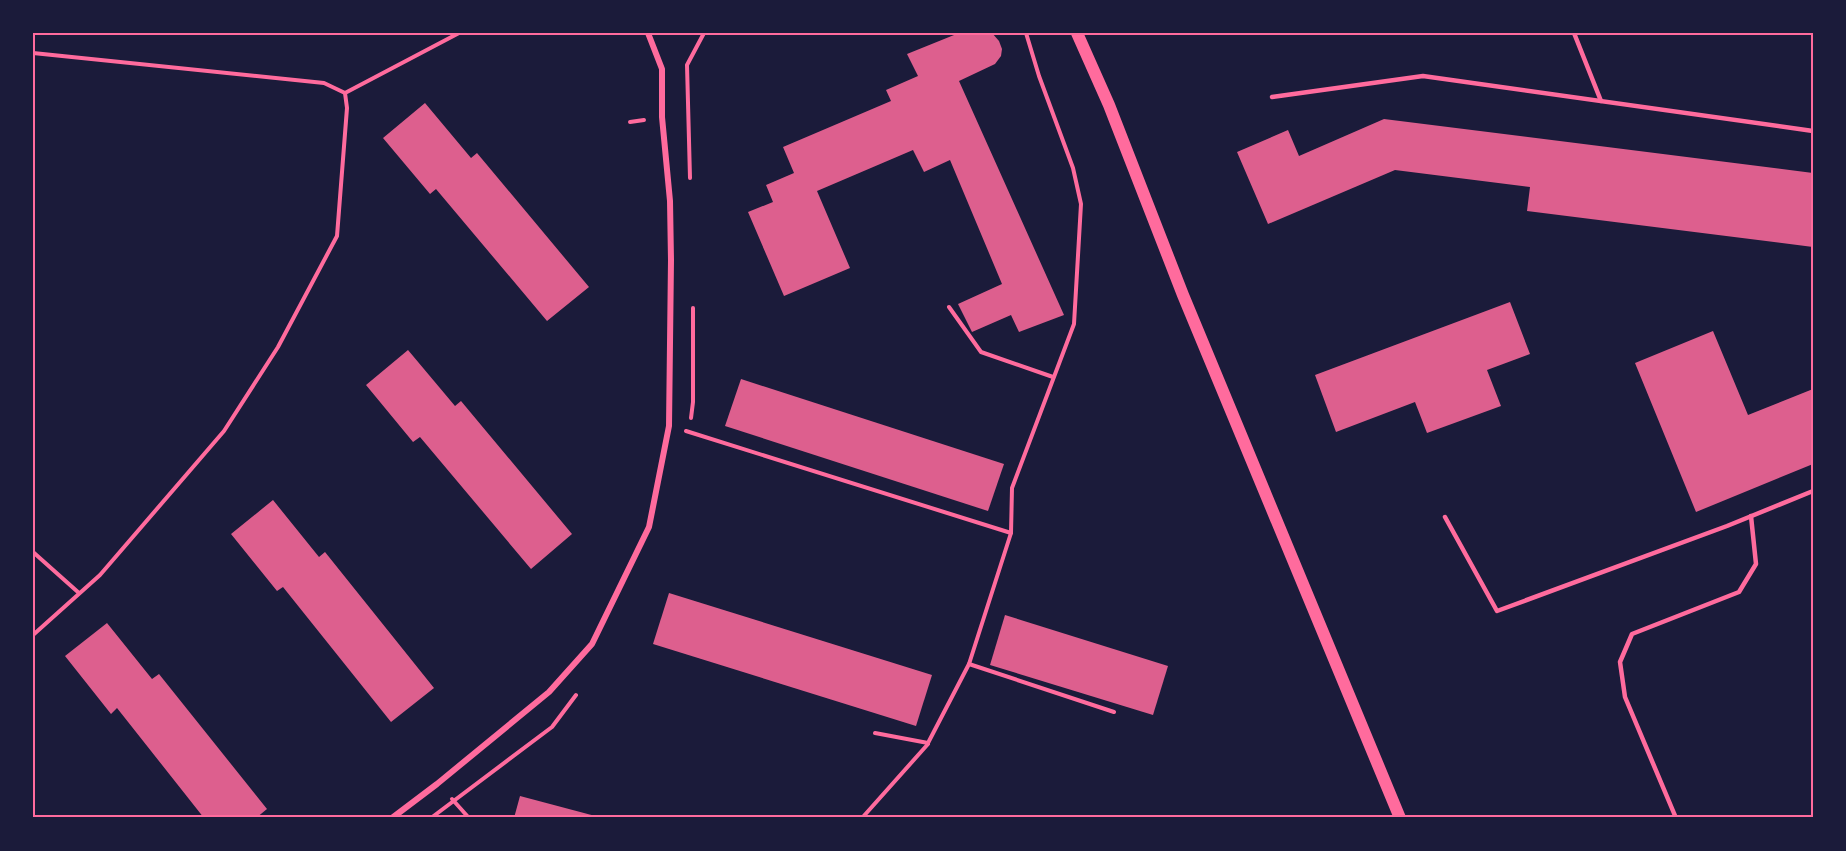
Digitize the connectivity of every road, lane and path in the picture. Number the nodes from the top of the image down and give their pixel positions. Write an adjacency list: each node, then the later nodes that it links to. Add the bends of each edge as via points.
1 (459, 33): 7 (path)
2 (648, 33): 25 (street, via 662,69 671,260 669,426 649,527 592,644 549,692)
3 (1026, 33): 12 (path, via 1073,168 1081,204 1074,324)
4 (1077, 33): 29 (main road)
5 (1574, 33): 9 (lane)
6 (33, 53): 7 (path, via 324,83)
7 (345, 93): 19 (path, via 337,236 279,347 224,431 100,575)
8 (1272, 97): 9 (lane, via 1424,76)
9 (1601, 101): 10 (lane)
10 (1813, 132)
11 (949, 307): 12 (path, via 981,352)
12 (1053, 377): 17 (path, via 1012,488)
13 (689, 433): 17 (path)
14 (1813, 490): 15 (lane)
15 (1751, 516): 16 (lane, via 1497,611); 30 (lane, via 1756,564 1739,592 1632,634 1620,662 1626,697)
16 (1445, 517)
17 (1011, 534): 21 (path)
18 (33, 552): 19 (path)
19 (79, 593): 20 (path)
20 (33, 635)
21 (969, 664): 22 (path); 24 (path)
22 (1113, 712)
23 (875, 733): 24 (path)
24 (928, 743): 28 (path)
25 (392, 818)
26 (431, 818): 27 (path, via 453,801)
27 (469, 818)
28 (862, 818)
29 (1400, 818)
30 (1676, 818)

